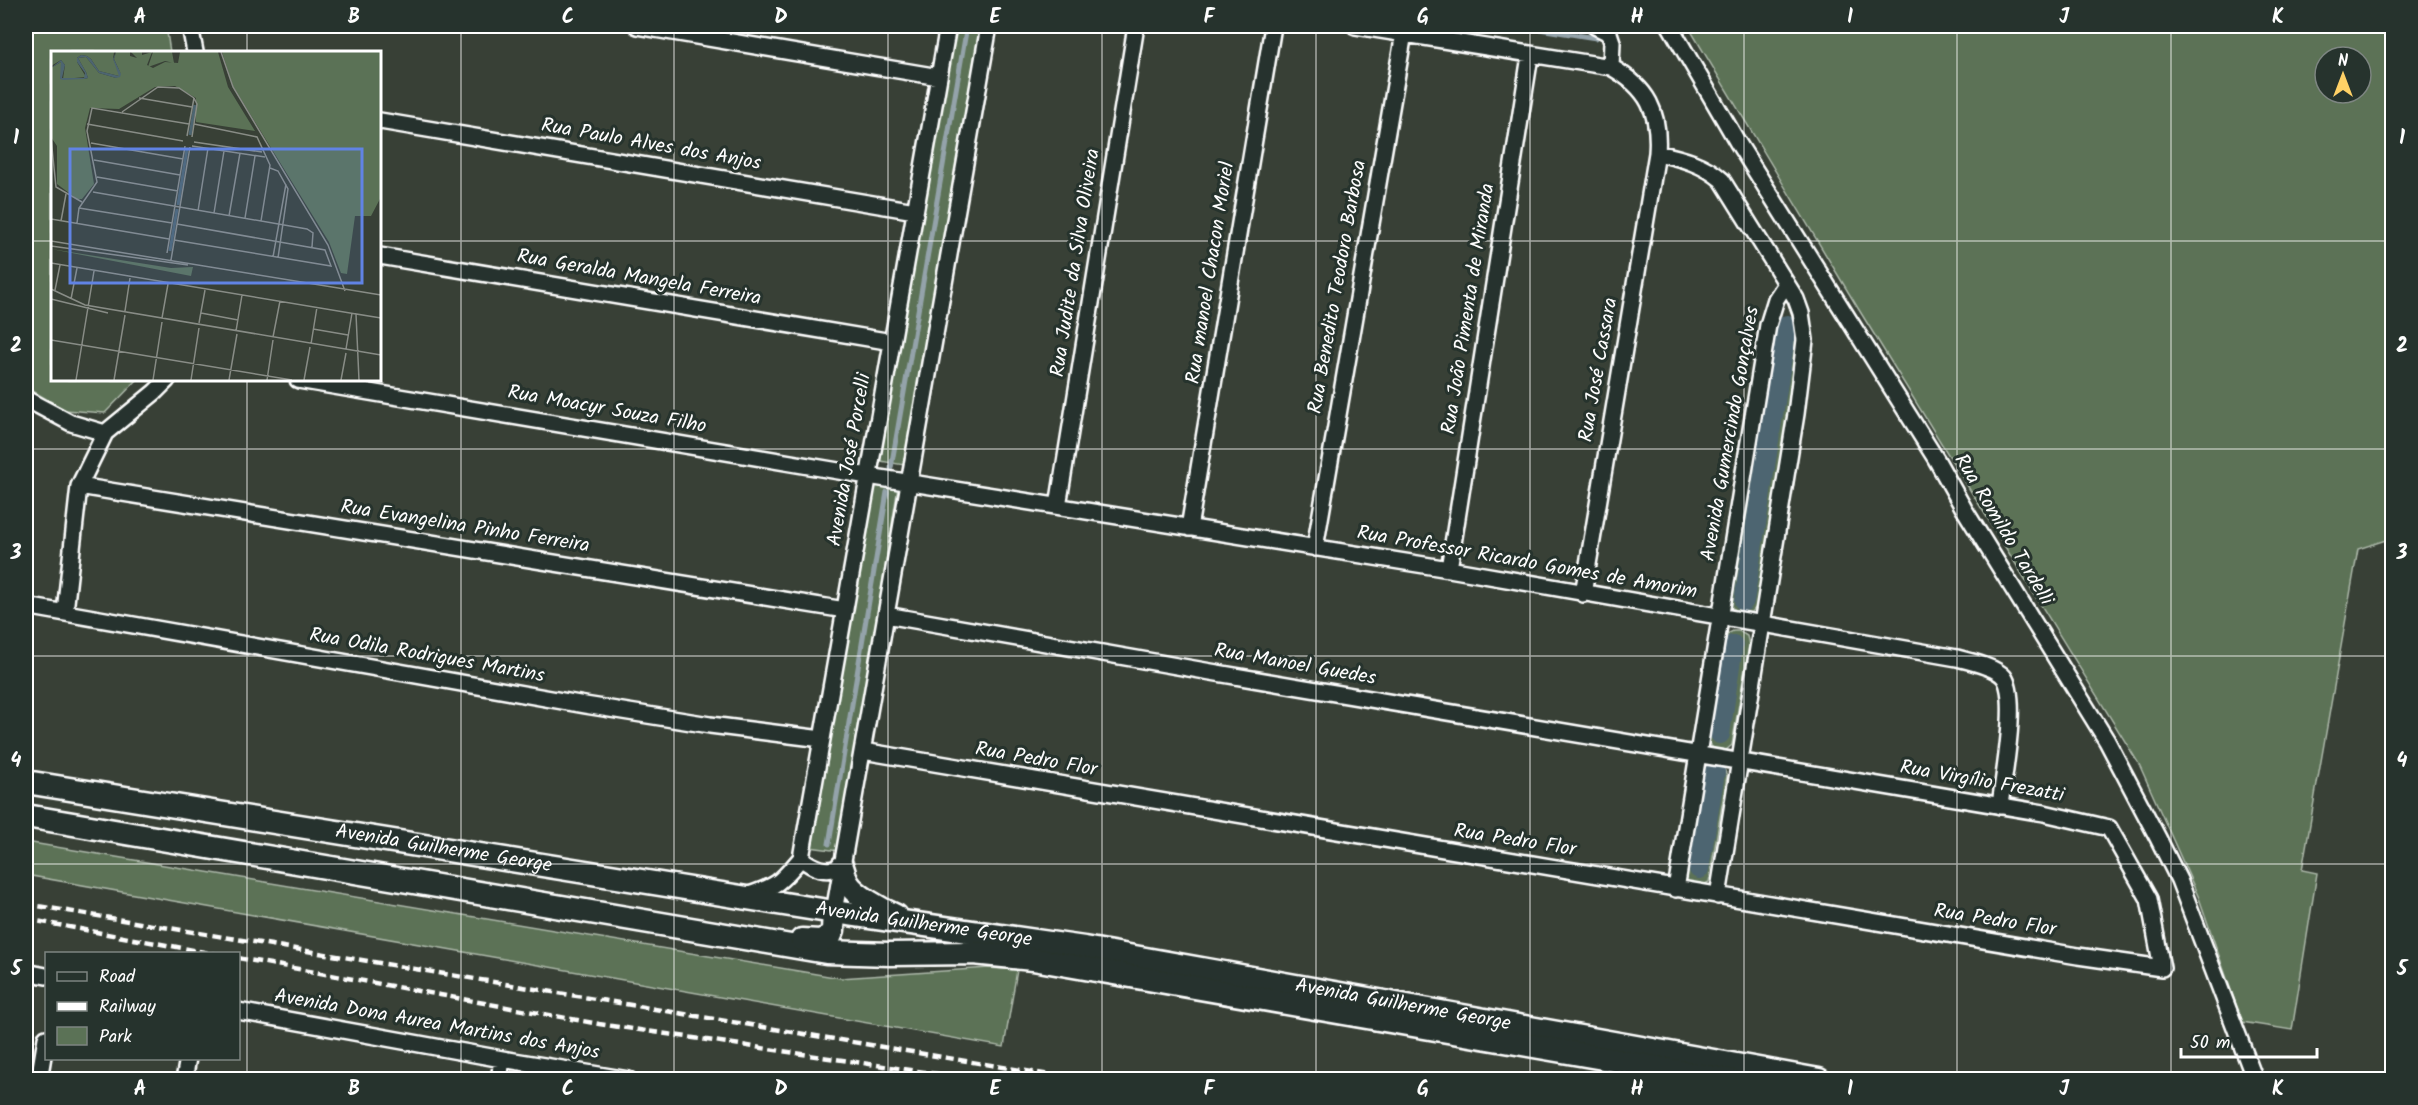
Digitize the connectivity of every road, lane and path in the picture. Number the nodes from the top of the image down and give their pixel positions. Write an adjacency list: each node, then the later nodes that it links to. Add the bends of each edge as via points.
1 (190, 26): 11 (street)
2 (637, 26): 14 (street)
3 (948, 26): 14 (street, Avenida José Porcelli)
4 (989, 26): 26 (street)
5 (1136, 26): 28 (street, Rua Judite da Silva Oliveira)
6 (1273, 26): 29 (street, Rua manoel Chacon Moriel)
7 (1355, 26): 10 (street)
8 (1595, 26): 13 (street, via 1609,33)
9 (1670, 26): 67 (street, Rua Romildo Tardelli, via 2112,750 2179,880)
10 (1404, 33): 12 (street); 30 (street, Rua Benedito Teodoro Barbosa)
11 (195, 51)
12 (1530, 56): 13 (street); 31 (street, Rua João Pimenta de Miranda)
13 (1611, 67): 16 (street, Rua José Cassara, via 1632,80 1656,114)
14 (939, 77): 17 (street, Avenida José Porcelli)
15 (381, 121): 17 (street, Rua Paulo Alves dos Anjos)
16 (1657, 153): 19 (street, via 1692,162 1722,180); 32 (street, Rua José Cassara)
17 (915, 211): 20 (street, Avenida José Porcelli)
18 (381, 256): 20 (street, Rua Geralda Mangela Ferreira)
19 (1786, 284): 37 (street, Avenida Gumercindo Gonçalves, via 1776,299 1768,325); 38 (street, via 1801,313 1805,339)
20 (892, 342): 25 (street, Avenida José Porcelli)
21 (166, 381): 24 (street)
22 (304, 381): 25 (street, Rua Moacyr Souza Filho)
23 (26, 399): 24 (street, via 71,423)
24 (105, 433): 27 (street)
25 (868, 476): 26 (street, Rua Moacyr Souza Filho); 34 (street, Avenida José Porcelli)
26 (909, 483): 28 (street, Rua Professor Ricardo Gomes de Amorim); 36 (street)
27 (79, 486): 34 (street, Rua Evangelina Pinho Ferreira); 35 (street)
28 (1058, 506): 29 (street, Rua Professor Ricardo Gomes de Amorim)
29 (1189, 528): 30 (street, Rua Professor Ricardo Gomes de Amorim)
30 (1315, 548): 31 (street, Rua Professor Ricardo Gomes de Amorim)
31 (1449, 569): 32 (street, Rua Professor Ricardo Gomes de Amorim)
32 (1583, 594): 37 (street, Rua Professor Ricardo Gomes de Amorim)
33 (26, 606): 35 (street, Rua Odila Rodrigues Martins)
34 (844, 610): 39 (street, Avenida José Porcelli)
35 (65, 612): 39 (street, Rua Odila Rodrigues Martins, via 574,703)
36 (886, 615): 40 (street); 41 (street, Rua Manoel Guedes)
37 (1720, 617): 38 (street, Rua Professor Ricardo Gomes de Amorim); 41 (street, Avenida Gumercindo Gonçalves)
38 (1762, 624): 42 (street); 44 (street, Rua Professor Ricardo Gomes de Amorim, via 1957,658 2003,676 2011,692 2011,712)
39 (822, 739): 46 (street, Avenida José Porcelli)
40 (863, 751): 47 (street); 48 (street, Rua Pedro Flor)
41 (1698, 755): 42 (street, Rua Virgílio Frezatti); 48 (street, Avenida Gumercindo Gonçalves)
42 (1738, 761): 44 (street, Rua Virgílio Frezatti); 49 (street)
43 (26, 782): 50 (main road, Avenida Guilherme George)
44 (2000, 806): 54 (street, Rua Virgílio Frezatti, via 2109,828 2149,899)
45 (26, 816): 53 (main road, Avenida Guilherme George)
46 (801, 858): 47 (street, via 824,870); 50 (street, via 782,880)
47 (842, 867): 51 (street); 52 (main road, via 847,883 857,892 885,911)
48 (1676, 889): 49 (street, Rua Pedro Flor)
49 (1718, 896): 54 (street, Rua Pedro Flor)
50 (743, 897): 51 (main road, Avenida Guilherme George)
51 (834, 912): 52 (main road, Avenida Guilherme George); 53 (main road, via 830,938 820,941)
52 (911, 922): 66 (main road, Avenida Guilherme George, via 1084,948)
53 (738, 937): 65 (main road, Avenida Guilherme George, via 826,952 973,953 1033,959)
54 (2162, 968)
55 (26, 972): 56 (street)
56 (45, 976)
57 (240, 1011): 59 (street, Avenida Dona Aurea Martins dos Anjos)
58 (45, 1044): 61 (street)
59 (502, 1059): 63 (street); 64 (street, Avenida Dona Aurea Martins dos Anjos)
60 (188, 1060): 62 (street)
61 (39, 1080)
62 (184, 1080)
63 (499, 1080)
64 (629, 1080)
65 (1730, 1080)
66 (1819, 1080)
67 (2255, 1080)

